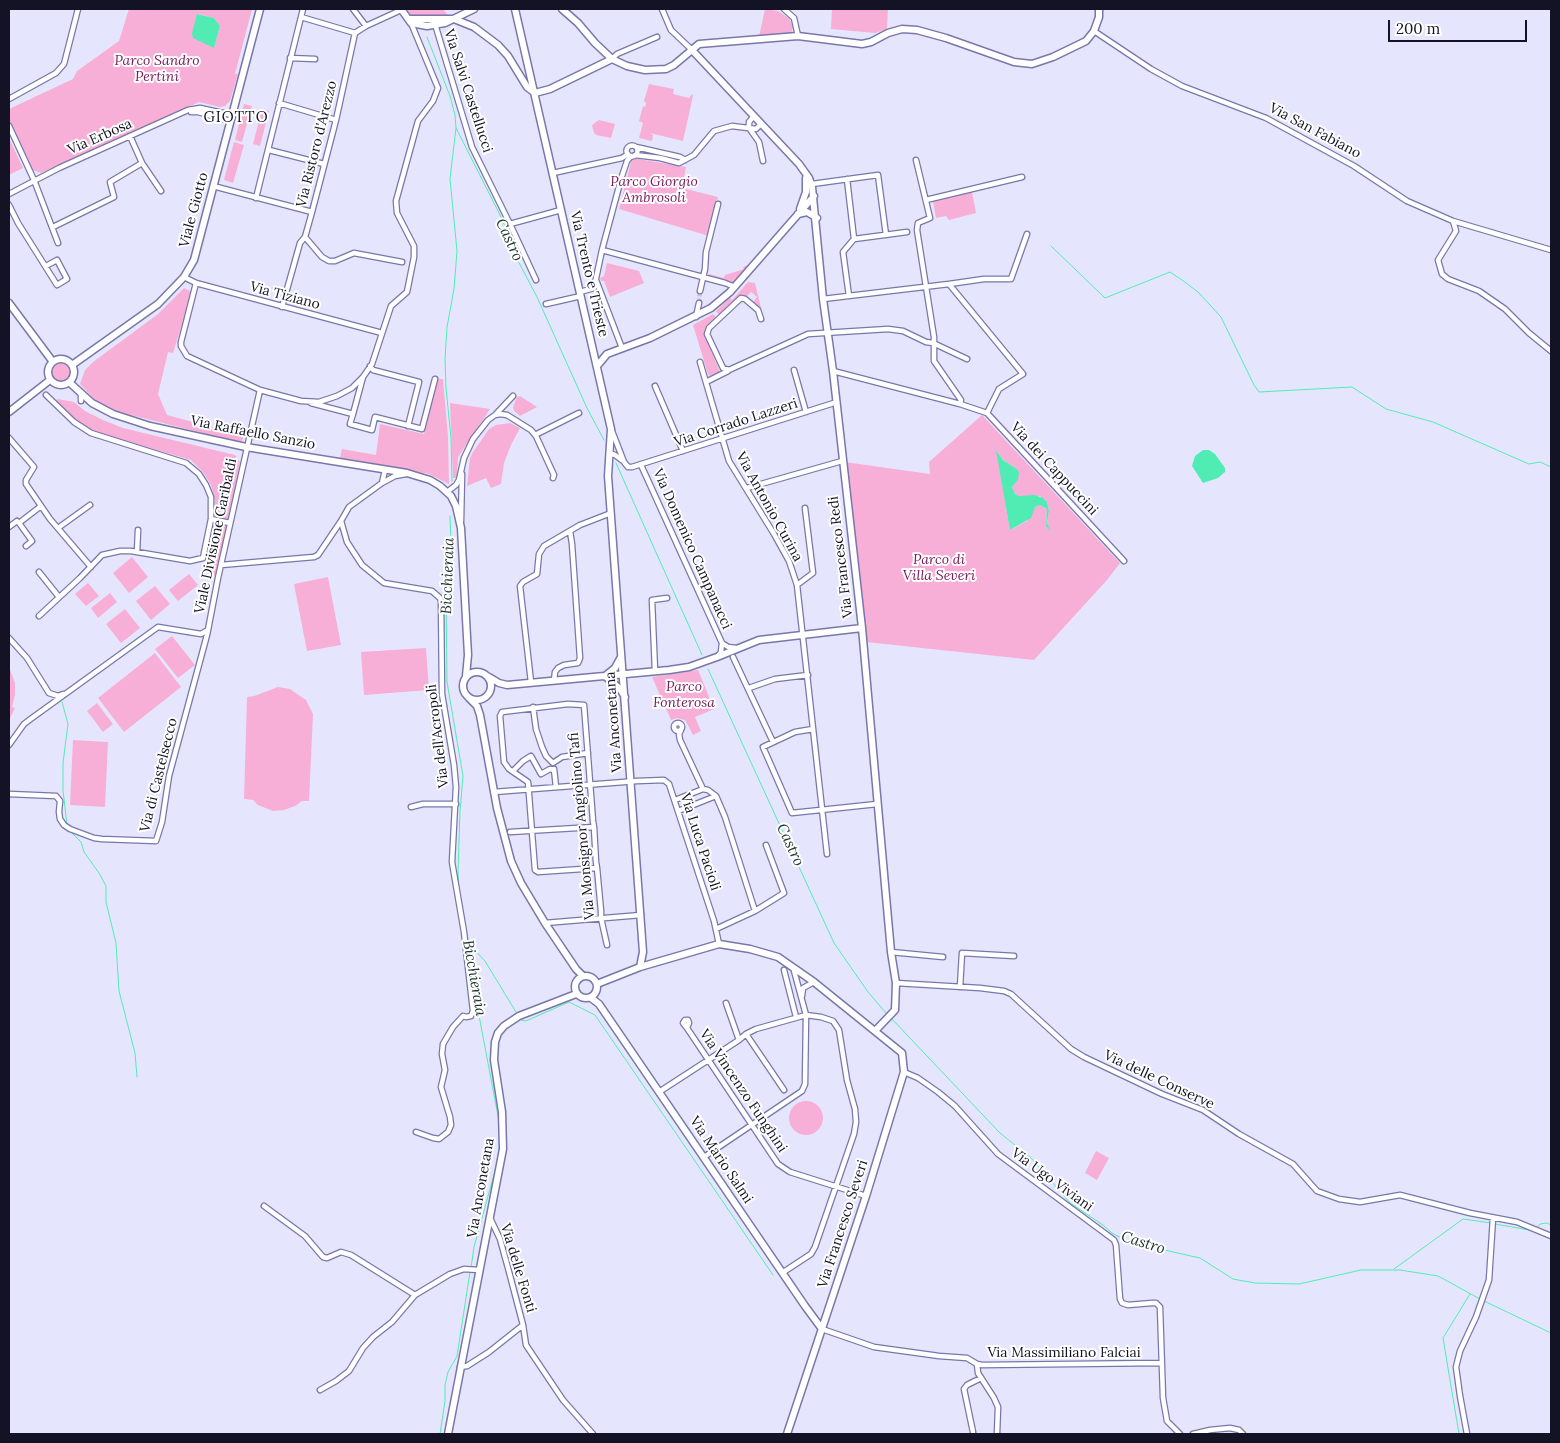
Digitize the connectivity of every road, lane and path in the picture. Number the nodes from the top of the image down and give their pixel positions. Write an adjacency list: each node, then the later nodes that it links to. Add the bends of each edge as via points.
1 (78, 9): 28 (street, via 64,64 56,73)
2 (260, 9): 31 (main road, Viale Giotto)
3 (303, 9): 12 (street)
4 (354, 9): 16 (street)
5 (401, 9): 14 (main road); 16 (street)
6 (474, 9): 13 (main road)
7 (515, 9): 25 (main road, Via Trento e Trieste)
8 (562, 9): 23 (main road)
9 (662, 9): 21 (street, via 671,30)
10 (784, 9): 19 (street, via 794,18)
11 (1099, 9): 17 (main road)
12 (301, 18): 18 (street); 22 (street)
13 (454, 19): 15 (main road); 26 (main road, via 488,36 508,56)
14 (410, 21): 15 (main road); 94 (street, via 438,88 418,121 396,201 397,212 414,246 414,257 407,292 391,306)
15 (434, 22): 64 (street, Via Salvi Castellucci, via 472,147)
16 (366, 26): 18 (street)
17 (1094, 31): 19 (main road, via 1086,41 1032,64 1014,62 917,30 902,29 862,44); 63 (street, Via San Fabiano, via 1182,86 1266,118 1354,166 1407,201)
18 (355, 33): 32 (street, Via Ristoro d'Arezzo)
19 (798, 36): 21 (main road, via 698,44)
20 (657, 37): 23 (street)
21 (691, 50): 23 (main road, via 666,69 645,70); 30 (main road, Via Francesco Redi)
22 (290, 58): 24 (street); 29 (street)
23 (612, 59): 27 (main road)
24 (315, 60)
25 (530, 70): 26 (street, via 526,77); 27 (main road, Via Trento e Trieste)
26 (520, 76): 27 (main road)
27 (535, 93): 46 (main road, Via Trento e Trieste)
28 (9, 99)
29 (279, 103): 32 (street); 38 (street)
30 (754, 116): 33 (main road, Via Francesco Redi); 35 (street)
31 (231, 118): 36 (street, Via Erbosa, via 200,108 188,110); 51 (main road, Viale Giotto)
32 (336, 120): 44 (street, Via Ristoro d'Arezzo)
33 (761, 124): 35 (street, via 756,130); 45 (main road, Via Francesco Redi)
34 (9, 126): 49 (street)
35 (749, 128): 40 (street, via 732,126 714,131 694,155); 42 (street, via 759,142)
36 (130, 136): 43 (street); 49 (street, Via Erbosa)
37 (636, 147): 39 (street, via 638,150); 39 (street, via 629,146 627,150); 40 (street)
38 (269, 150): 44 (street); 55 (street)
39 (631, 155): 40 (street, via 679,163); 46 (street); 72 (street, via 621,179)
40 (685, 160)
41 (916, 160): 56 (street)
42 (763, 161)
43 (142, 163): 52 (street); 65 (street, via 110,182 114,197)
44 (324, 164): 60 (street, Via Ristoro d'Arezzo)
45 (806, 172): 50 (main road, Via Francesco Redi); 61 (main road, via 806,192)
46 (553, 173): 59 (main road, Via Trento e Trieste)
47 (1022, 177): 56 (street)
48 (847, 179): 50 (street); 68 (street, via 878,175); 70 (street)
49 (34, 180): 53 (street, Via Erbosa); 65 (street)
50 (812, 184): 54 (main road, Via Francesco Redi)
51 (213, 186): 55 (street); 76 (main road, Viale Giotto, via 194,260)
52 (161, 191)
53 (9, 194)
54 (814, 196): 61 (main road); 62 (main road, Via Francesco Redi)
55 (256, 198): 60 (street)
56 (926, 200): 82 (street, via 930,218 918,223 917,230)
57 (718, 204): 77 (street)
58 (9, 205): 75 (street)
59 (561, 210): 64 (street); 85 (main road, Via Trento e Trieste)
60 (312, 212): 69 (street, Via Ristoro d'Arezzo)
61 (797, 214): 62 (main road, via 807,212); 83 (main road)
62 (816, 218): 87 (main road, Via Francesco Redi)
63 (1453, 221): 73 (street, Via San Fabiano); 98 (street, via 1456,231 1438,260 1442,274 1479,291 1505,309)
64 (510, 224): 79 (street, Via Salvi Castellucci)
65 (53, 227): 71 (street)
66 (906, 232): 68 (street)
67 (1027, 234): 81 (street, via 1011,279)
68 (886, 235): 70 (street)
69 (306, 237): 74 (street, via 329,261 354,253); 91 (street, Via Ristoro d'Arezzo, via 300,243)
70 (854, 239): 86 (street, via 843,252)
71 (58, 243)
72 (602, 250): 77 (street); 78 (street)
73 (1551, 250)
74 (402, 262)
75 (46, 266): 75 (street, via 58,285 67,279 57,260)
76 (184, 277): 80 (street, Via Tiziano); 104 (main road, Viale Giotto, via 158,304)
77 (703, 277): 83 (street); 84 (street)
78 (596, 278): 85 (street, via 594,288); 97 (street)
79 (536, 280)
80 (196, 283): 91 (street, Via Tiziano); 116 (street, via 181,342 183,351 187,356)
81 (949, 284): 82 (street); 127 (street, via 1023,374 999,389)
82 (927, 286): 86 (street); 96 (street)
83 (734, 287): 92 (main road, via 712,308)
84 (700, 291)
85 (581, 294): 90 (street); 99 (main road, Via Trento e Trieste)
86 (848, 296): 87 (street)
87 (824, 299): 95 (main road, Via Francesco Redi)
88 (9, 303): 102 (main road)
89 (699, 303): 92 (street)
90 (546, 304)
91 (282, 307): 94 (street, Via Tiziano)
92 (696, 317): 97 (main road)
93 (761, 319): 107 (street, via 758,310 742,298 709,328 707,334 723,368)
94 (382, 333): 105 (street)
95 (828, 333): 96 (street, via 888,329 903,331); 107 (street, via 800,337); 109 (main road, Via Francesco Redi)
96 (933, 343): 101 (street); 123 (street, via 934,361 961,400)
97 (622, 348): 100 (main road)
98 (1551, 351)
99 (594, 353): 100 (main road); 106 (main road, Via Trento e Trieste)
100 (607, 354): 106 (main road)
101 (967, 359)
102 (53, 362): 104 (main road, via 64,359); 112 (main road, via 48,368)
103 (700, 362): 113 (street, Via Antonio Curina)
104 (72, 365): 114 (main road, via 74,376)
105 (370, 366): 110 (street); 130 (street, via 373,370 420,382)
106 (597, 366): 131 (main road, Via Trento e Trieste)
107 (730, 370): 113 (street)
108 (794, 370): 125 (street)
109 (833, 371): 122 (main road, Via Francesco Redi); 123 (street, Via dei Cappuccini)
110 (363, 377): 121 (street, via 337,396 319,402); 128 (street)
111 (434, 379): 130 (street, via 422,429)
112 (50, 380): 114 (main road, via 62,386); 124 (main road)
113 (706, 382): 134 (street, Via Antonio Curina)
114 (70, 383): 117 (main road, Via Raffaello Sanzio)
115 (655, 386): 136 (street)
116 (260, 390): 121 (street); 135 (street, Viale Divisione Garibaldi)
117 (81, 393): 120 (street); 135 (main road, Via Raffaello Sanzio, via 113,414 150,426)
118 (46, 395): 153 (street, via 74,422 91,433 186,462 206,485 211,497)
119 (513, 396): 129 (street)
120 (81, 401)
121 (301, 401): 128 (street)
122 (837, 402): 125 (street, Via Corrado Lazzeri); 138 (main road, Via Francesco Redi)
123 (960, 404): 127 (street, Via dei Cappuccini)
124 (9, 412)
125 (806, 412): 134 (street, Via Corrado Lazzeri)
126 (579, 413): 132 (street)
127 (987, 413): 164 (street, Via dei Cappuccini)
128 (353, 414): 130 (street, via 350,424 372,430 375,417)
129 (495, 415): 132 (street, via 506,415); 142 (street, via 467,448)
130 (408, 426)
131 (611, 428): 137 (main road, Via Anconetana); 139 (street, Via Trento e Trieste)
132 (535, 435): 144 (street)
133 (9, 438): 150 (street, via 34,467 26,484)
134 (722, 439): 136 (street, Via Corrado Lazzeri); 146 (street, Via Antonio Curina, via 729,461)
135 (246, 447): 141 (main road, Via Raffaello Sanzio); 156 (street, Viale Divisione Garibaldi)
136 (683, 451): 140 (street, Via Corrado Lazzeri)
137 (609, 454): 139 (street); 152 (main road, Via Anconetana)
138 (842, 461): 146 (street); 172 (main road, Via Francesco Redi)
139 (624, 462): 140 (street, via 628,467)
140 (641, 465): 178 (street, Via Domenico Campanacci)
141 (385, 470): 143 (main road, Via Raffaello Sanzio); 145 (street)
142 (462, 470): 147 (street); 148 (street)
143 (407, 474): 145 (street); 148 (main road, Via Raffaello Sanzio, via 430,480)
144 (553, 478)
145 (382, 483): 154 (street, via 349,507)
146 (747, 488): 168 (street, Via Antonio Curina, via 789,562)
147 (463, 490): 148 (street); 159 (street)
148 (449, 494): 159 (main road, via 459,513)
149 (90, 505): 158 (street)
150 (41, 506): 155 (street); 158 (street)
151 (806, 508): 168 (street, Via Antonio Curina, via 813,573)
152 (611, 514): 161 (street); 182 (main road, Via Anconetana)
153 (211, 519): 156 (street); 163 (street, via 203,558 198,561)
154 (341, 521): 165 (street, via 318,555 310,558); 218 (street, Via dell'Acropoli, via 347,542 362,565 384,583 432,591 440,598 442,694 454,765)
155 (19, 523): 157 (street, via 17,521); 162 (street, via 32,541)
156 (230, 523): 165 (street, Viale Divisione Garibaldi)
157 (9, 527)
158 (58, 528): 166 (street)
159 (461, 528): 181 (main road)
160 (138, 530): 163 (street)
161 (570, 531): 191 (street, via 580,658 578,663 558,668); 192 (street, via 544,546 539,554 537,574 520,586)
162 (26, 546)
163 (137, 552): 166 (street, via 102,555)
164 (1124, 561)
165 (221, 565): 173 (street, Viale Divisione Garibaldi)
166 (90, 567): 169 (street)
167 (39, 572): 169 (street)
168 (797, 585): 175 (street, Via Antonio Curina)
169 (59, 597): 171 (street)
170 (667, 598): 185 (street, via 652,600)
171 (39, 616)
172 (862, 628): 175 (main road); 219 (main road, Via Francesco Redi)
173 (207, 632): 174 (street, Viale Divisione Garibaldi); 177 (street, Via di Castelsecco)
174 (201, 634): 177 (street); 195 (street, Viale Divisione Garibaldi, via 158,627)
175 (803, 634): 179 (main road, via 759,640); 186 (street, Via Antonio Curina)
176 (9, 638): 195 (street, via 27,658 49,693 58,696)
177 (205, 643): 215 (street, Via di Castelsecco, via 169,776 156,841 94,838 64,825 60,820 60,801 56,796)
178 (722, 643): 179 (street, Via Domenico Campanacci); 183 (street, Via Domenico Campanacci)
179 (737, 649): 180 (main road)
180 (731, 654): 183 (main road); 194 (street)
181 (468, 655): 184 (main road); 188 (main road)
182 (622, 656): 187 (main road, Via Anconetana); 189 (main road)
183 (718, 658): 185 (main road, via 689,667)
184 (475, 671): 188 (main road); 190 (main road, via 483,672)
185 (655, 671): 187 (main road)
186 (808, 674): 194 (street, via 775,679); 201 (street, Via Antonio Curina)
187 (624, 675): 189 (main road); 198 (main road, Via Anconetana)
188 (466, 676): 197 (main road, via 462,687)
189 (605, 676): 191 (main road); 198 (main road)
190 (489, 678): 193 (main road); 196 (main road)
191 (554, 680): 192 (main road)
192 (531, 682): 193 (main road)
193 (507, 685): 196 (main road)
194 (749, 688): 203 (street)
195 (67, 693): 204 (street, Viale Divisione Garibaldi, via 24,724)
196 (488, 694): 197 (main road, via 478,700); 200 (main road)
197 (469, 698): 200 (main road)
198 (625, 698): 209 (main road, Via Anconetana)
199 (533, 707): 205 (street, Via Monsignor Angiolino Tafi, via 584,705); 206 (street, via 542,747); 208 (street, via 504,710 501,714 504,762)
200 (480, 715): 214 (main road)
201 (813, 729): 203 (street, via 795,732); 221 (street, Via Antonio Curina)
202 (678, 730): 212 (street)
203 (773, 742): 221 (street, via 763,747 792,813)
204 (9, 745)
205 (588, 753): 206 (street, via 562,757); 210 (street, Via Monsignor Angiolino Tafi)
206 (553, 763): 207 (street)
207 (554, 770): 208 (street, via 541,774 531,756); 211 (street)
208 (513, 771): 213 (street, via 527,781)
209 (631, 781): 210 (street); 217 (street, Via Luca Pacioli, via 664,780); 230 (main road, Via Anconetana)
210 (590, 784): 211 (street); 223 (street, Via Monsignor Angiolino Tafi)
211 (556, 787): 213 (street)
212 (703, 789): 216 (street); 217 (street)
213 (529, 790): 214 (street); 224 (street)
214 (494, 792): 232 (main road, via 511,861)
215 (9, 794)
216 (716, 796): 222 (street); 229 (street)
217 (675, 800): 222 (street, Via Luca Pacioli)
218 (456, 804): 220 (street); 267 (street, Via dell'Acropoli, via 452,862 473,1011 471,1016 463,1016 442,1044 445,1070 441,1087 450,1117 448,1132 438,1139)
219 (877, 804): 221 (street); 236 (main road, Via Francesco Redi)
220 (411, 807)
221 (823, 810): 227 (street, Via Antonio Curina)
222 (678, 811): 233 (street, Via Luca Pacioli)
223 (594, 826): 224 (street); 228 (street, Via Monsignor Angiolino Tafi)
224 (532, 831): 225 (street); 228 (street, via 536,872)
225 (510, 832)
226 (766, 845): 229 (street, via 784,893)
227 (827, 854)
228 (597, 868): 231 (street, Via Monsignor Angiolino Tafi)
229 (755, 910): 233 (street)
230 (641, 915): 231 (street); 240 (main road, Via Anconetana, via 643,952)
231 (601, 918): 232 (street); 235 (street, Via Monsignor Angiolino Tafi)
232 (545, 923): 243 (main road)
233 (716, 930): 234 (street, Via Luca Pacioli)
234 (719, 944): 239 (main road, via 778,957); 240 (main road)
235 (607, 945)
236 (891, 952): 238 (street); 246 (main road, Via Francesco Redi)
237 (1014, 956): 249 (street, via 962,953)
238 (943, 957)
239 (792, 966): 242 (main road); 245 (street)
240 (640, 967): 247 (main road)
241 (784, 970): 257 (street)
242 (805, 975): 244 (main road); 245 (street); 248 (street)
243 (580, 978): 247 (main road, via 593,978); 251 (main road, via 574,986)
244 (814, 982): 248 (street); 259 (main road)
245 (797, 983): 252 (street)
246 (896, 983): 249 (street, Via delle Conserve); 259 (main road, Via Francesco Redi, via 895,1010)
247 (597, 984): 250 (main road)
248 (806, 986): 252 (street)
249 (960, 987): 273 (street, Via delle Conserve, via 1011,994 1071,1049 1162,1094 1203,1110 1293,1164 1317,1191 1360,1202 1400,1195)
250 (597, 992): 253 (main road); 255 (main road, Via Mario Salmi)
251 (576, 994): 253 (main road, via 581,998); 272 (main road, Via Anconetana, via 518,1016 498,1033 494,1060 502,1112 503,1149)
252 (802, 997): 256 (street)
253 (591, 998): 255 (main road, Via Mario Salmi)
254 (726, 1003): 261 (street)
255 (599, 1004): 265 (main road, Via Mario Salmi)
256 (806, 1015): 257 (street); 266 (street, via 805,1084 802,1090); 269 (street, via 832,1021 839,1030 855,1109 854,1134)
257 (796, 1017): 260 (street)
258 (687, 1028): 262 (street, Via Vincenzo Funghini)
259 (875, 1031): 263 (main road, via 902,1053)
260 (746, 1034): 261 (street); 264 (street)
261 (739, 1040): 262 (street)
262 (708, 1060): 265 (street); 266 (street, Via Vincenzo Funghini)
263 (904, 1072): 270 (main road, Via Francesco Severi); 280 (street, Via Ugo Viviani, via 938,1092 998,1154 1114,1240 1122,1303 1156,1303 1160,1307)
264 (784, 1090)
265 (660, 1092): 268 (main road, Via Mario Salmi)
266 (751, 1125): 268 (street); 269 (street, Via Vincenzo Funghini, via 782,1167)
267 (416, 1132)
268 (704, 1157): 276 (main road, Via Mario Salmi)
269 (836, 1187): 270 (street, Via Vincenzo Funghini); 276 (street, via 811,1254)
270 (866, 1196): 279 (main road, Via Francesco Severi)
271 (264, 1206): 277 (street, via 306,1236 323,1257 341,1252 351,1254)
272 (490, 1218): 275 (main road, Via Anconetana); 278 (street, Via delle Fonti, via 500,1239)
273 (1493, 1222): 274 (street, Via delle Conserve, via 1517,1222); 295 (street, via 1489,1280 1456,1367)
274 (1551, 1236)
275 (476, 1270): 277 (street, via 465,1269 450,1274); 282 (main road, Via Anconetana)
276 (782, 1273): 279 (main road, Via Mario Salmi)
277 (415, 1295): 284 (street, via 363,1348 349,1371)
278 (523, 1325): 282 (street, Via delle Fonti, via 489,1352 467,1366); 288 (street, Via delle Fonti, via 528,1350 563,1400)
279 (822, 1329): 281 (street, Via Massimiliano Falciai, via 874,1347 967,1358); 289 (main road, Via Francesco Severi)
280 (1161, 1363): 281 (street, Via Massimiliano Falciai); 285 (street, via 1163,1398)
281 (977, 1364): 283 (street)
282 (460, 1366): 287 (main road, Via Anconetana)
283 (981, 1378): 286 (street, via 964,1389); 290 (street, via 998,1407)
284 (320, 1390)
285 (1170, 1425): 291 (street); 292 (street)
286 (973, 1432)
287 (448, 1434)
288 (593, 1434)
289 (787, 1434)
290 (997, 1434)
291 (1172, 1434)
292 (1180, 1434)
293 (1193, 1434): 294 (street, via 1230,1428)
294 (1243, 1434)
295 (1467, 1434)

